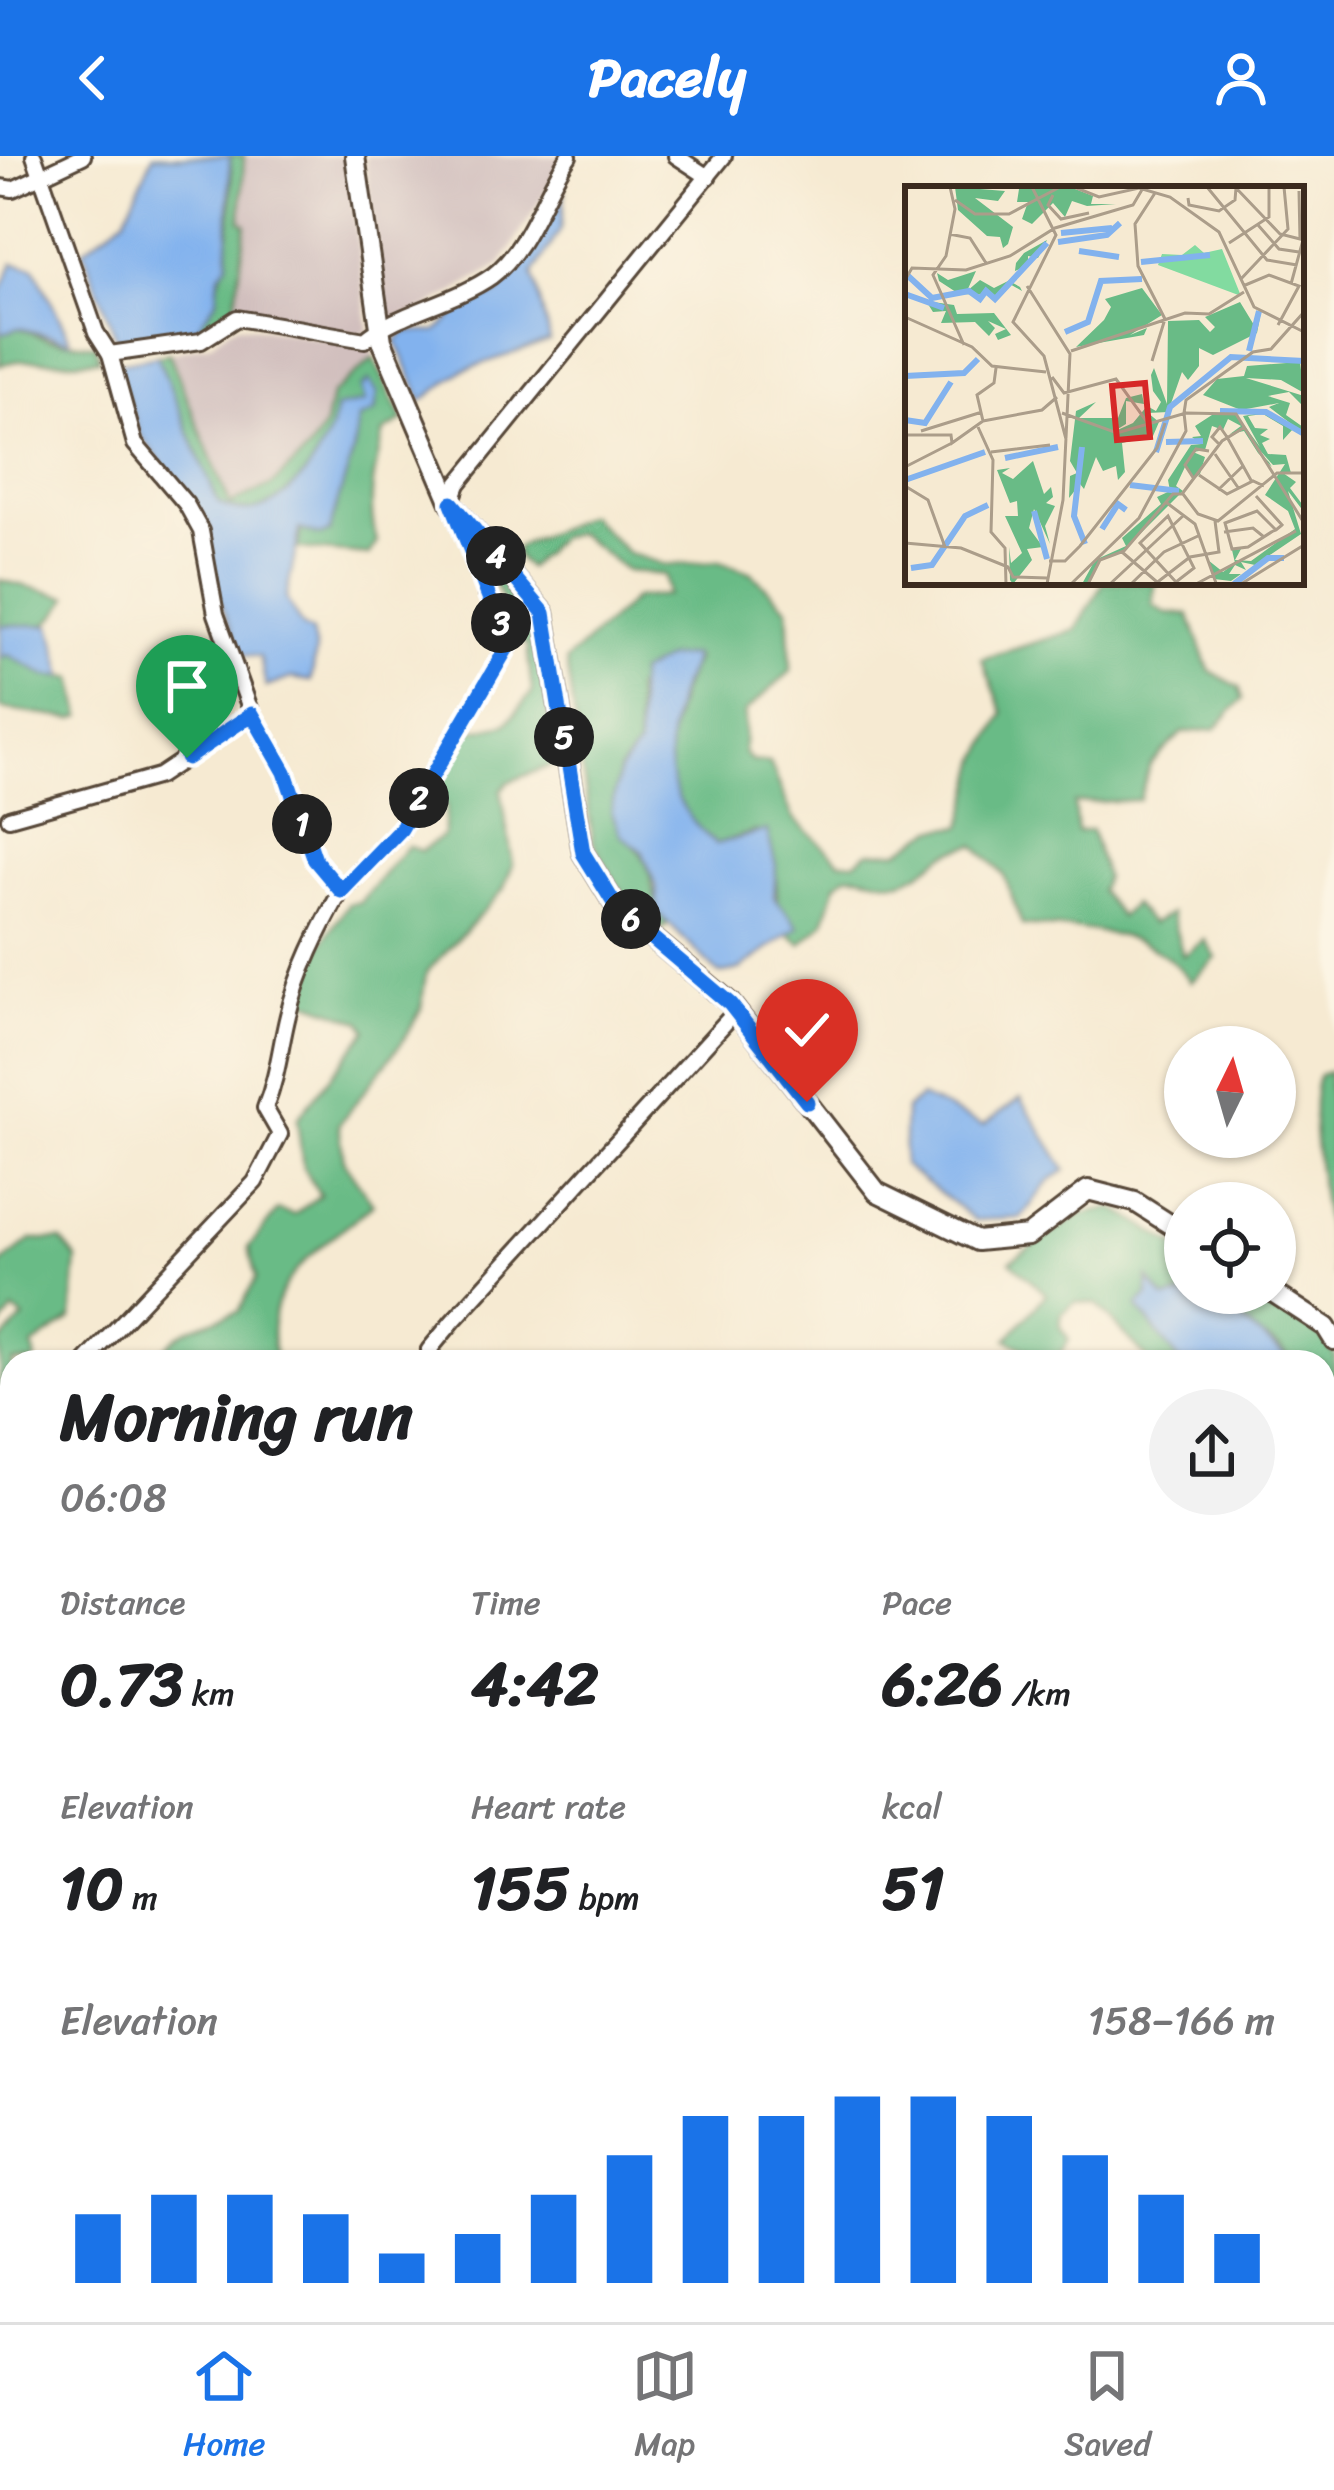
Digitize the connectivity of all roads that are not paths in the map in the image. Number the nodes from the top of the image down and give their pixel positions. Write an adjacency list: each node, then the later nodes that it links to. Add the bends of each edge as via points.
1 (34, 156): 7 (street)
2 (83, 156): 7 (street)
3 (356, 156): 10 (street)
4 (569, 156): 10 (street, via 511,259 447,304)
5 (676, 156): 8 (street)
6 (724, 156): 8 (street)
7 (45, 176): 9 (street); 11 (street)
8 (707, 177): 12 (street, via 458,484)
9 (0, 188)
10 (378, 328): 11 (street, via 365,340 237,318 200,341); 12 (street)
11 (110, 353): 13 (street, via 135,444 201,531 216,614)
12 (452, 503): 15 (street, via 508,646 401,829); 16 (street, via 544,613 583,853 617,908)
13 (252, 714): 14 (street, via 159,776); 15 (street, via 285,772 315,860)
14 (9, 818)
15 (341, 891): 20 (street, via 291,1003 265,1108 280,1134 255,1182)
16 (736, 1011): 17 (street, via 878,1192 977,1241 1028,1236 1088,1190 1135,1202); 21 (street)
17 (1164, 1221)
18 (1296, 1307): 19 (street)
19 (1334, 1340)
20 (97, 1350)
21 (429, 1350)

